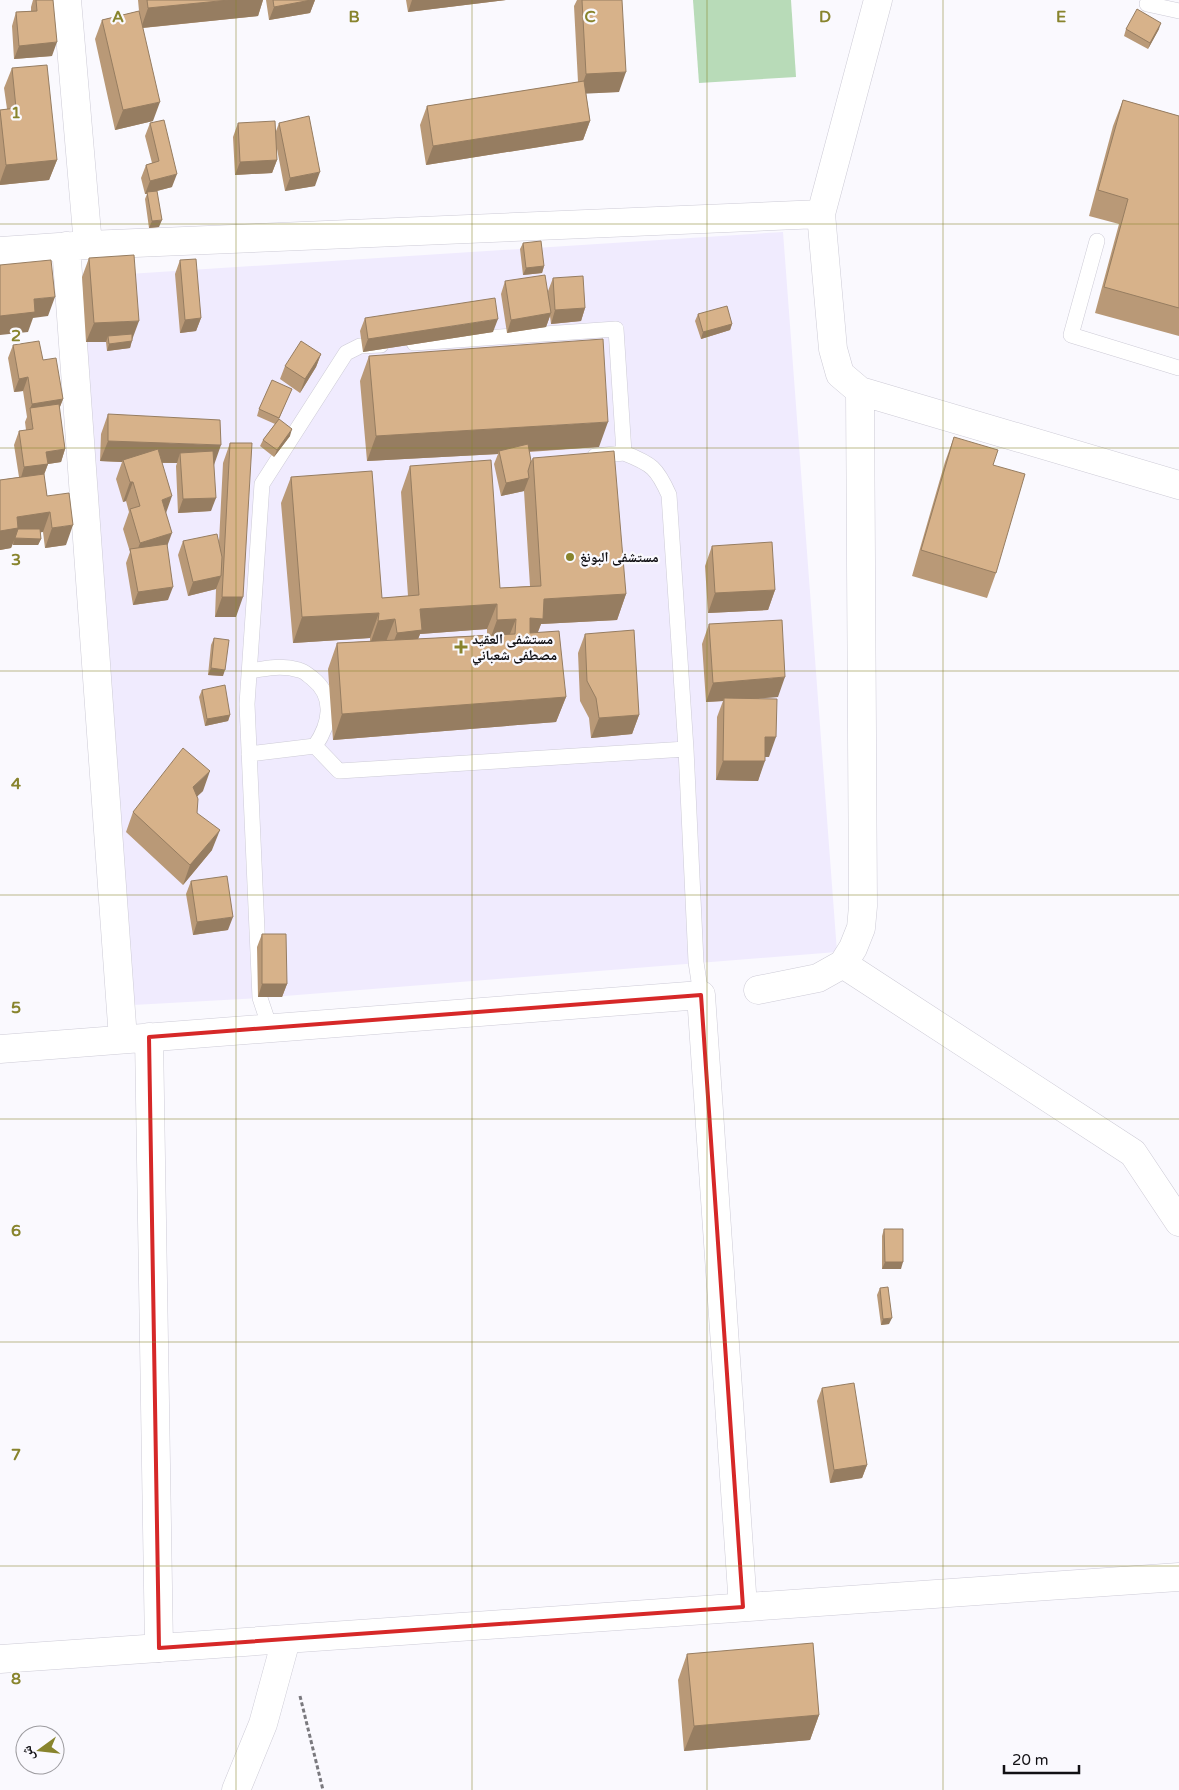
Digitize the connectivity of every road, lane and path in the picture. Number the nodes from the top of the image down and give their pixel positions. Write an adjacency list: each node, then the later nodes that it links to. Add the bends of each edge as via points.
1 (67, 0): 7 (street)
2 (878, 0): 5 (street)
3 (1147, 4): 4 (lane)
4 (1179, 11)
5 (821, 214): 7 (street); 10 (street, via 833,349 840,374)
6 (1097, 241): 9 (lane, via 1071,335)
7 (77, 245): 8 (street); 22 (street)
8 (0, 251)
9 (1179, 368)
10 (860, 391): 13 (street); 18 (street, via 863,906 861,928)
11 (624, 453): 12 (lane); 14 (lane, via 616,329 360,346 346,352 262,484); 16 (lane, via 646,462 661,477 669,495)
12 (579, 457)
13 (1179, 485)
14 (250, 671): 15 (lane, via 276,666 302,670 321,685 329,709 324,732); 17 (lane)
15 (315, 746): 16 (lane, via 339,771); 17 (lane)
16 (686, 749): 20 (lane, via 696,962)
17 (249, 754): 21 (lane, via 260,998)
18 (843, 964): 19 (street, via 818,978); 24 (street, via 1133,1153)
19 (758, 990)
20 (701, 995): 21 (street); 26 (street)
21 (270, 1028): 22 (street)
22 (136, 1038): 23 (street); 28 (street)
23 (0, 1049)
24 (1179, 1222)
25 (1179, 1577): 26 (street)
26 (743, 1607): 27 (street)
27 (286, 1640): 28 (street); 31 (street, via 263,1724)
28 (159, 1648): 29 (street)
29 (0, 1659)
30 (297, 1687): 32 (path)
31 (236, 1790)
32 (323, 1790)

